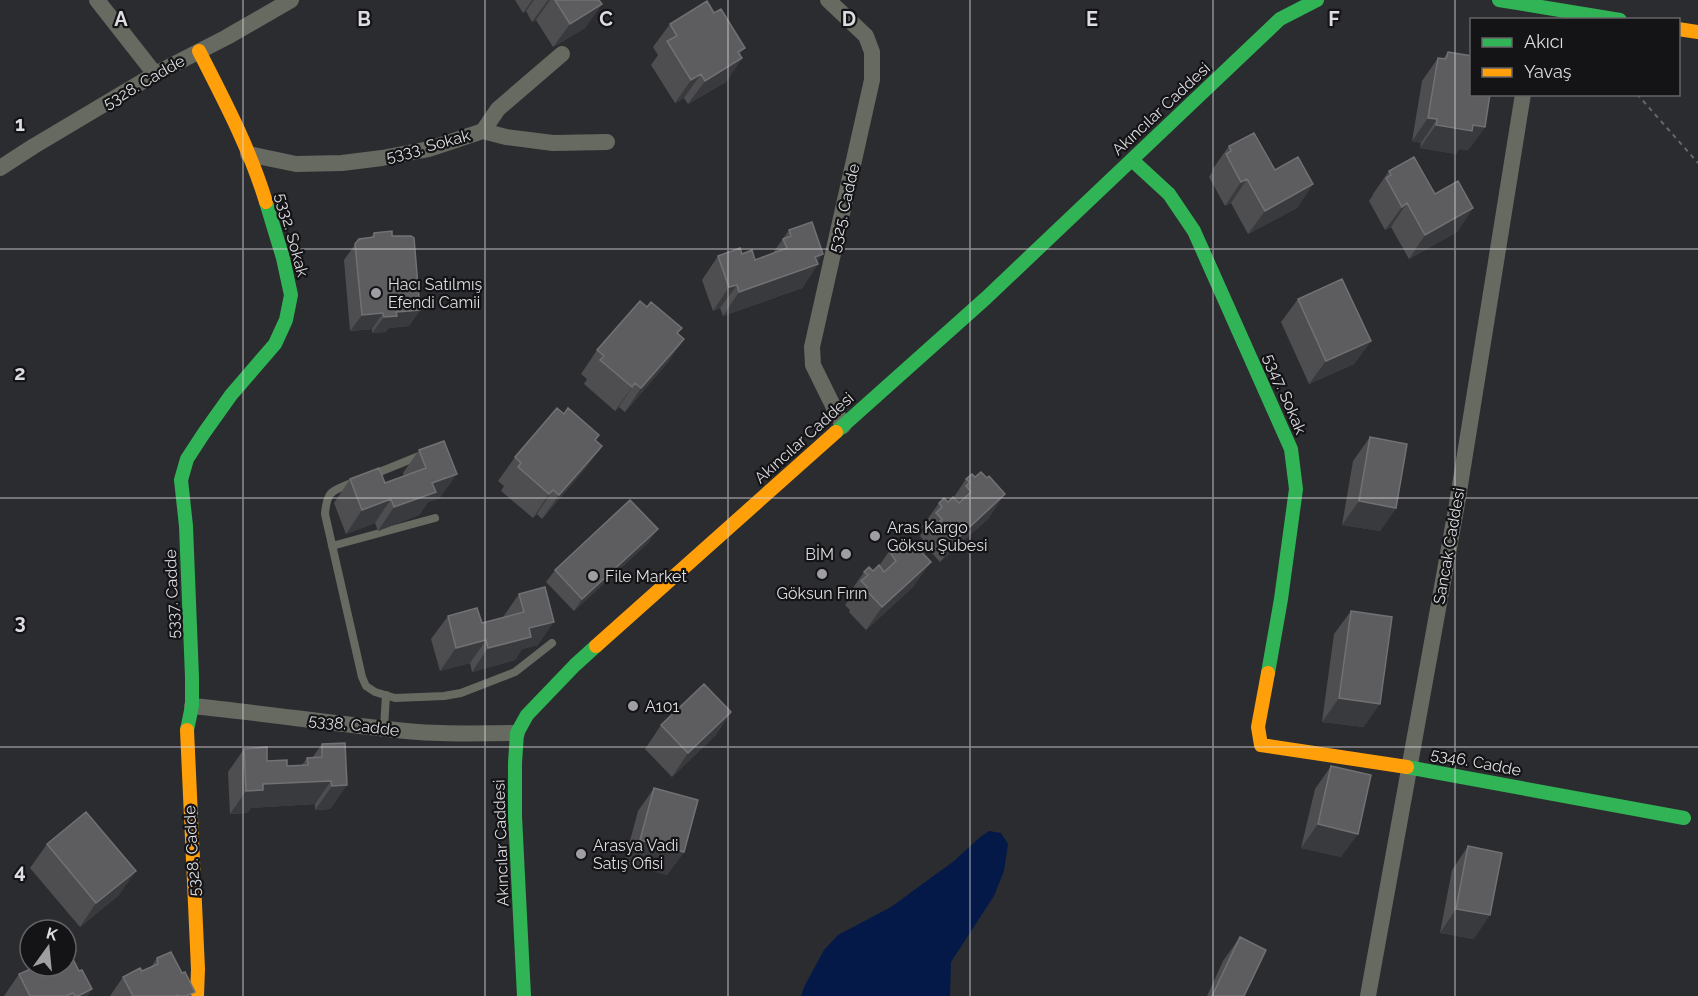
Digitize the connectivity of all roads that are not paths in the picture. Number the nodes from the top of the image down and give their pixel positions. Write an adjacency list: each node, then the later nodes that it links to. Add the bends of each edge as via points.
1 (97, 0): 12 (street)
2 (291, 0): 10 (street, 5328. Cadde)
3 (828, 0): 19 (street, 5325. Cadde, via 866,36 872,52 872,80 812,347 813,365)
4 (1317, 0): 17 (street, Akıncılar Caddesi, via 1280,19)
5 (1498, 0): 6 (street)
6 (1537, 9): 7 (street)
7 (1605, 18)
8 (1680, 29): 9 (street)
9 (1698, 32)
10 (199, 51): 12 (street, 5328. Cadde); 16 (street, 5332. Sokak)
11 (562, 54): 14 (street, via 498,110)
12 (155, 74): 18 (street, 5328. Cadde)
13 (1523, 96): 30 (street, Sancak Caddesi)
14 (483, 131): 15 (street, 5333. Sokak, via 553,144); 16 (street, 5333. Sokak, via 429,149 342,163 296,165)
15 (608, 142)
16 (248, 154): 21 (street, 5332. Sokak, via 283,258 291,295 286,320 275,344 204,433 187,459)
17 (1132, 160): 19 (street, Akıncılar Caddesi); 29 (street, 5347. Sokak, via 1169,194 1194,231 1291,448 1296,489 1258,727)
18 (0, 168)
19 (843, 426): 28 (street, Akıncılar Caddesi, via 575,664 527,715)
20 (427, 452): 23 (lane, via 332,491 326,500 325,514)
21 (181, 480): 26 (street, 5337. Cadde)
22 (435, 518): 23 (lane)
23 (332, 546): 25 (lane, via 362,677 366,686)
24 (552, 643): 25 (lane, via 515,672 461,693 395,698)
25 (387, 695): 27 (lane)
26 (192, 706): 27 (street, 5338. Cadde); 32 (street, 5328. Cadde, via 187,730)
27 (384, 728): 28 (street, 5338. Cadde)
28 (517, 734): 33 (street, Akıncılar Caddesi, via 515,816)
29 (1261, 745): 30 (street, 5346. Cadde)
30 (1410, 767): 31 (street, 5346. Cadde); 34 (street, Sancak Caddesi)
31 (1684, 818)
32 (197, 996)
33 (524, 996)
34 (1368, 996)

